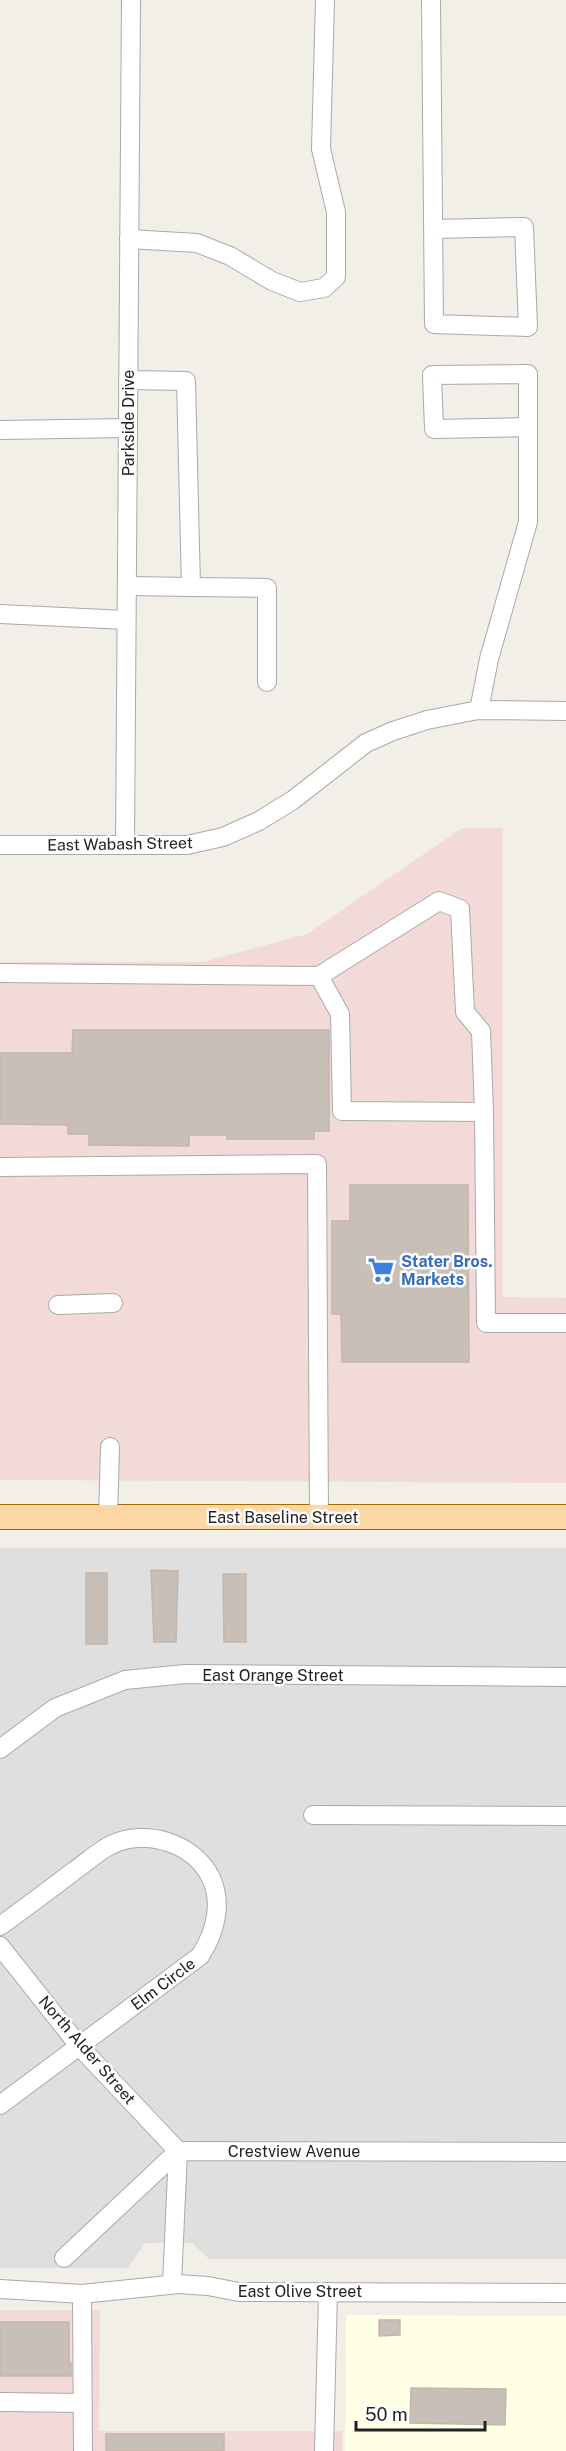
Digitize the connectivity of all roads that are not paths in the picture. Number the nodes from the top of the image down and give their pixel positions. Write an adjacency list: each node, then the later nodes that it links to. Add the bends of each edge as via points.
1 (131, 0): 5 (street, Parkside Drive)
2 (325, 0): 5 (street, via 321,149 336,212 336,276 324,288 300,292 197,243)
3 (431, 0): 4 (street)
4 (434, 229): 4 (street, via 434,324 528,327 524,227)
5 (129, 239): 6 (street, Parkside Drive)
6 (128, 380): 8 (street, Parkside Drive); 11 (street, via 186,381)
7 (528, 427): 7 (street, via 528,374 432,375 434,429); 15 (street, via 528,522 489,659)
8 (128, 428): 9 (street); 10 (street, Parkside Drive)
9 (0, 430)
10 (127, 586): 11 (street); 13 (street, Parkside Drive)
11 (191, 587): 14 (street, via 267,588)
12 (0, 614): 13 (street)
13 (126, 620): 18 (street, Parkside Drive)
14 (267, 682)
15 (479, 710): 16 (street, East Wabash Street); 18 (street, East Wabash Street, via 426,720 366,743 293,800 223,837 187,844)
16 (566, 711)
17 (0, 845): 18 (street, East Wabash Street)
18 (125, 845)
19 (0, 973): 20 (street)
20 (320, 976): 21 (street, via 340,1014 342,1111); 21 (street, via 439,901 460,909 465,1012 482,1031)
21 (484, 1112): 25 (street, via 486,1323)
22 (0, 1167): 29 (street, via 317,1164)
23 (113, 1303): 24 (street)
24 (58, 1305)
25 (566, 1323)
26 (110, 1447): 28 (street)
27 (0, 1517): 28 (main road, East Baseline Street)
28 (108, 1517): 29 (main road, East Baseline Street)
29 (319, 1517): 30 (main road, East Baseline Street)
30 (566, 1517)
31 (566, 1677): 32 (street, East Orange Street, via 185,1674 125,1680 55,1708)
32 (0, 1749)
33 (313, 1815): 34 (street)
34 (566, 1816)
35 (0, 1926): 37 (street, Elm Circle, via 105,1848 122,1841 161,1840 189,1852 202,1864 216,1892 217,1907 212,1934 200,1956)
36 (0, 1946): 37 (street, North Alder Street)
37 (80, 2047): 38 (street, Elm Circle); 39 (street, North Alder Street)
38 (0, 2105)
39 (178, 2151): 40 (street, Crestview Avenue); 41 (street); 42 (street)
40 (566, 2152)
41 (64, 2258)
42 (172, 2284): 44 (street, East Olive Street, via 239,2292); 46 (street, East Olive Street)
43 (0, 2289): 46 (street, East Olive Street)
44 (328, 2292): 45 (street, East Olive Street); 50 (street)
45 (566, 2293)
46 (82, 2294): 48 (street)
47 (0, 2402): 48 (street)
48 (82, 2403): 49 (street)
49 (83, 2451)
50 (324, 2451)

